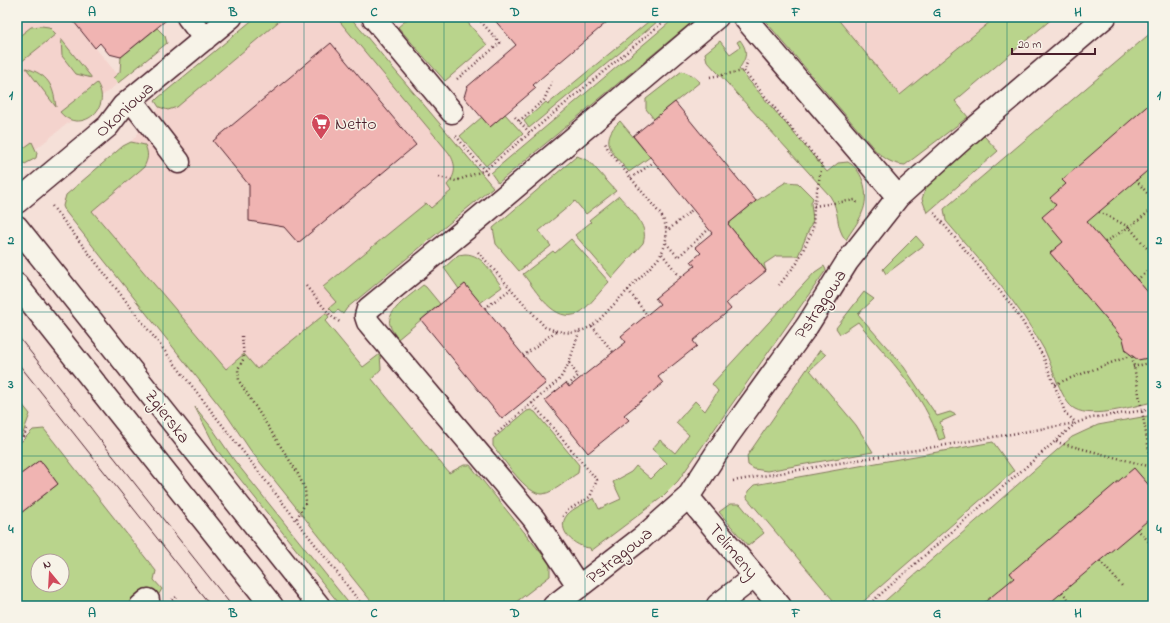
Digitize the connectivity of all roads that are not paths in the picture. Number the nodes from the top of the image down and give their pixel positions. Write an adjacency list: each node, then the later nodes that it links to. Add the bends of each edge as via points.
1 (188, 17): 7 (street)
2 (231, 17): 7 (street, Okoniowa)
3 (373, 17): 9 (street)
4 (717, 17): 17 (street, via 368,309 366,316 368,322 534,519)
5 (744, 17): 11 (street)
6 (1105, 17): 11 (street, Pstrągowa, via 976,126)
7 (205, 39): 8 (street, Okoniowa)
8 (131, 100): 10 (street); 12 (street, Okoniowa, via 108,126)
9 (452, 112)
10 (179, 162)
11 (898, 197): 15 (street, Pstrągowa, via 847,262 807,326 727,437)
12 (17, 202)
13 (17, 227): 20 (street, Zgierska)
14 (17, 285): 19 (street, Zgierska)
15 (688, 497): 16 (street, Telimeny); 17 (street, Pstrągowa)
16 (754, 576): 18 (street); 22 (street, Telimeny)
17 (578, 587): 21 (street, Pstrągowa)
18 (718, 605)
19 (272, 606)
20 (319, 606)
21 (554, 606)
22 (780, 606)

